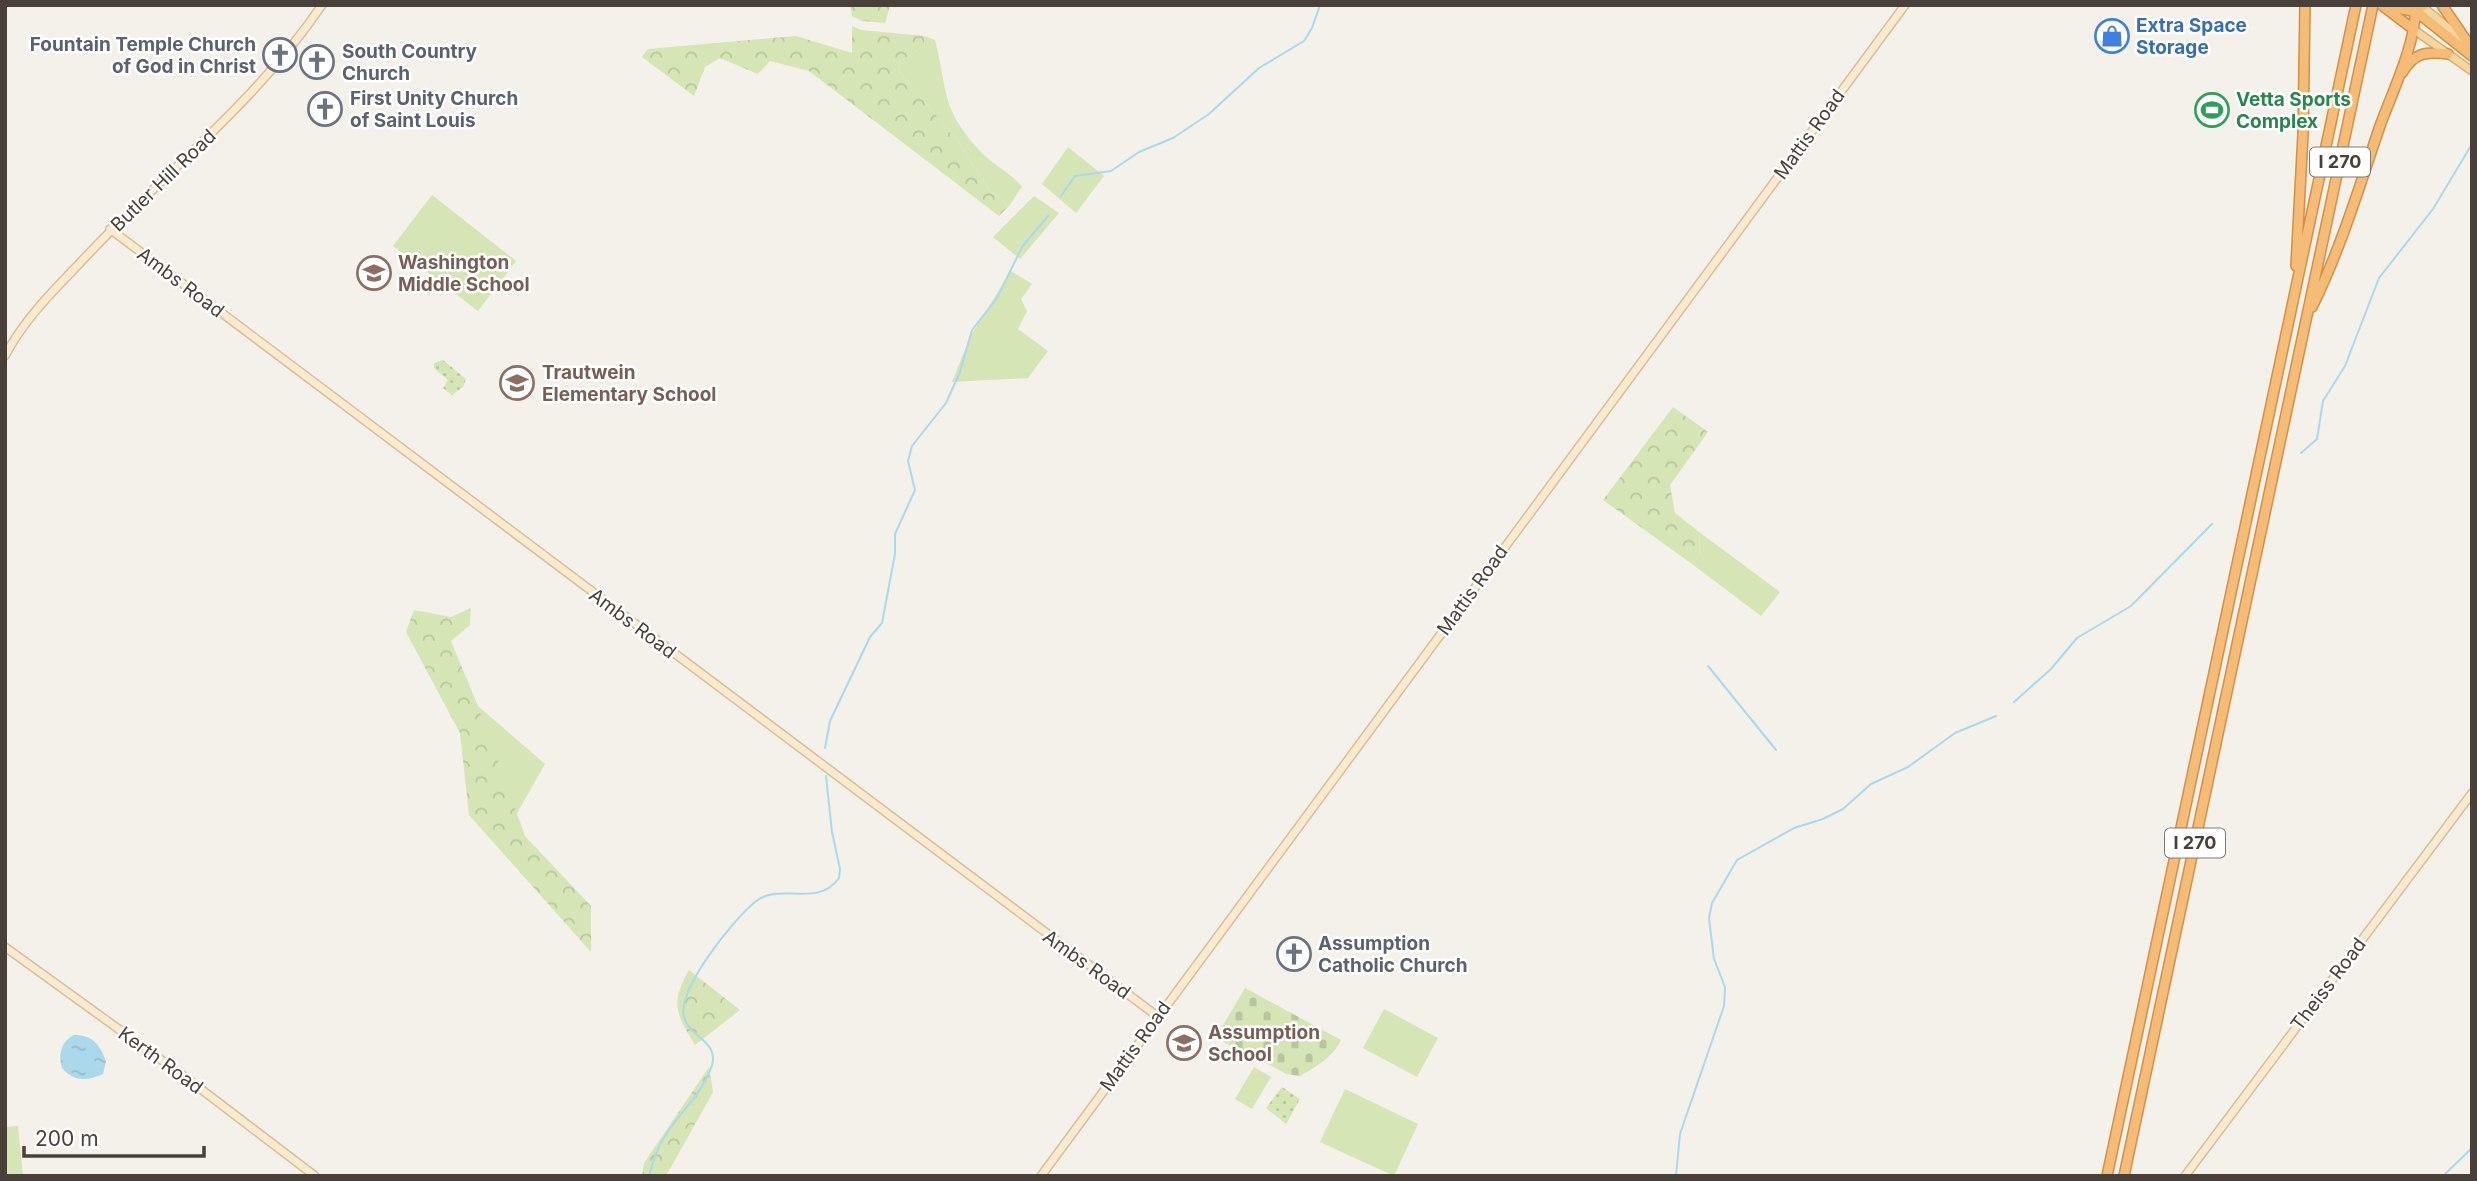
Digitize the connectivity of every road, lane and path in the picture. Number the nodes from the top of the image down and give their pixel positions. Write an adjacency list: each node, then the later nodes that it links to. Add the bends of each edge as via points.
1 (322, 5): 15 (street, Butler Hill Road, via 245,102)
2 (1905, 5): 21 (street, Mattis Road)
3 (2305, 5): 16 (highway)
4 (2356, 5): 16 (highway, I 270)
5 (2373, 5): 17 (highway, I 270)
6 (2382, 5): 9 (highway)
7 (2442, 5): 11 (highway)
8 (2418, 6): 9 (highway); 10 (highway); 11 (highway)
9 (2393, 10): 10 (highway)
10 (2413, 29): 12 (main road); 14 (highway)
11 (2471, 50)
12 (2448, 54): 13 (main road); 14 (highway, via 2419,54 2410,60)
13 (2472, 71)
14 (2393, 90): 17 (highway, via 2328,276)
15 (110, 229): 18 (street, Butler Hill Road, via 26,323); 21 (street, Ambs Road)
16 (2296, 289): 24 (highway, I 270)
17 (2306, 318): 25 (highway, I 270)
18 (5, 356)
19 (2472, 793): 26 (street, Theiss Road)
20 (5, 947): 22 (street, Kerth Road)
21 (1157, 1016): 23 (street, Mattis Road)
22 (315, 1176)
23 (1041, 1176)
24 (2107, 1176)
25 (2124, 1176)
26 (2185, 1176)

